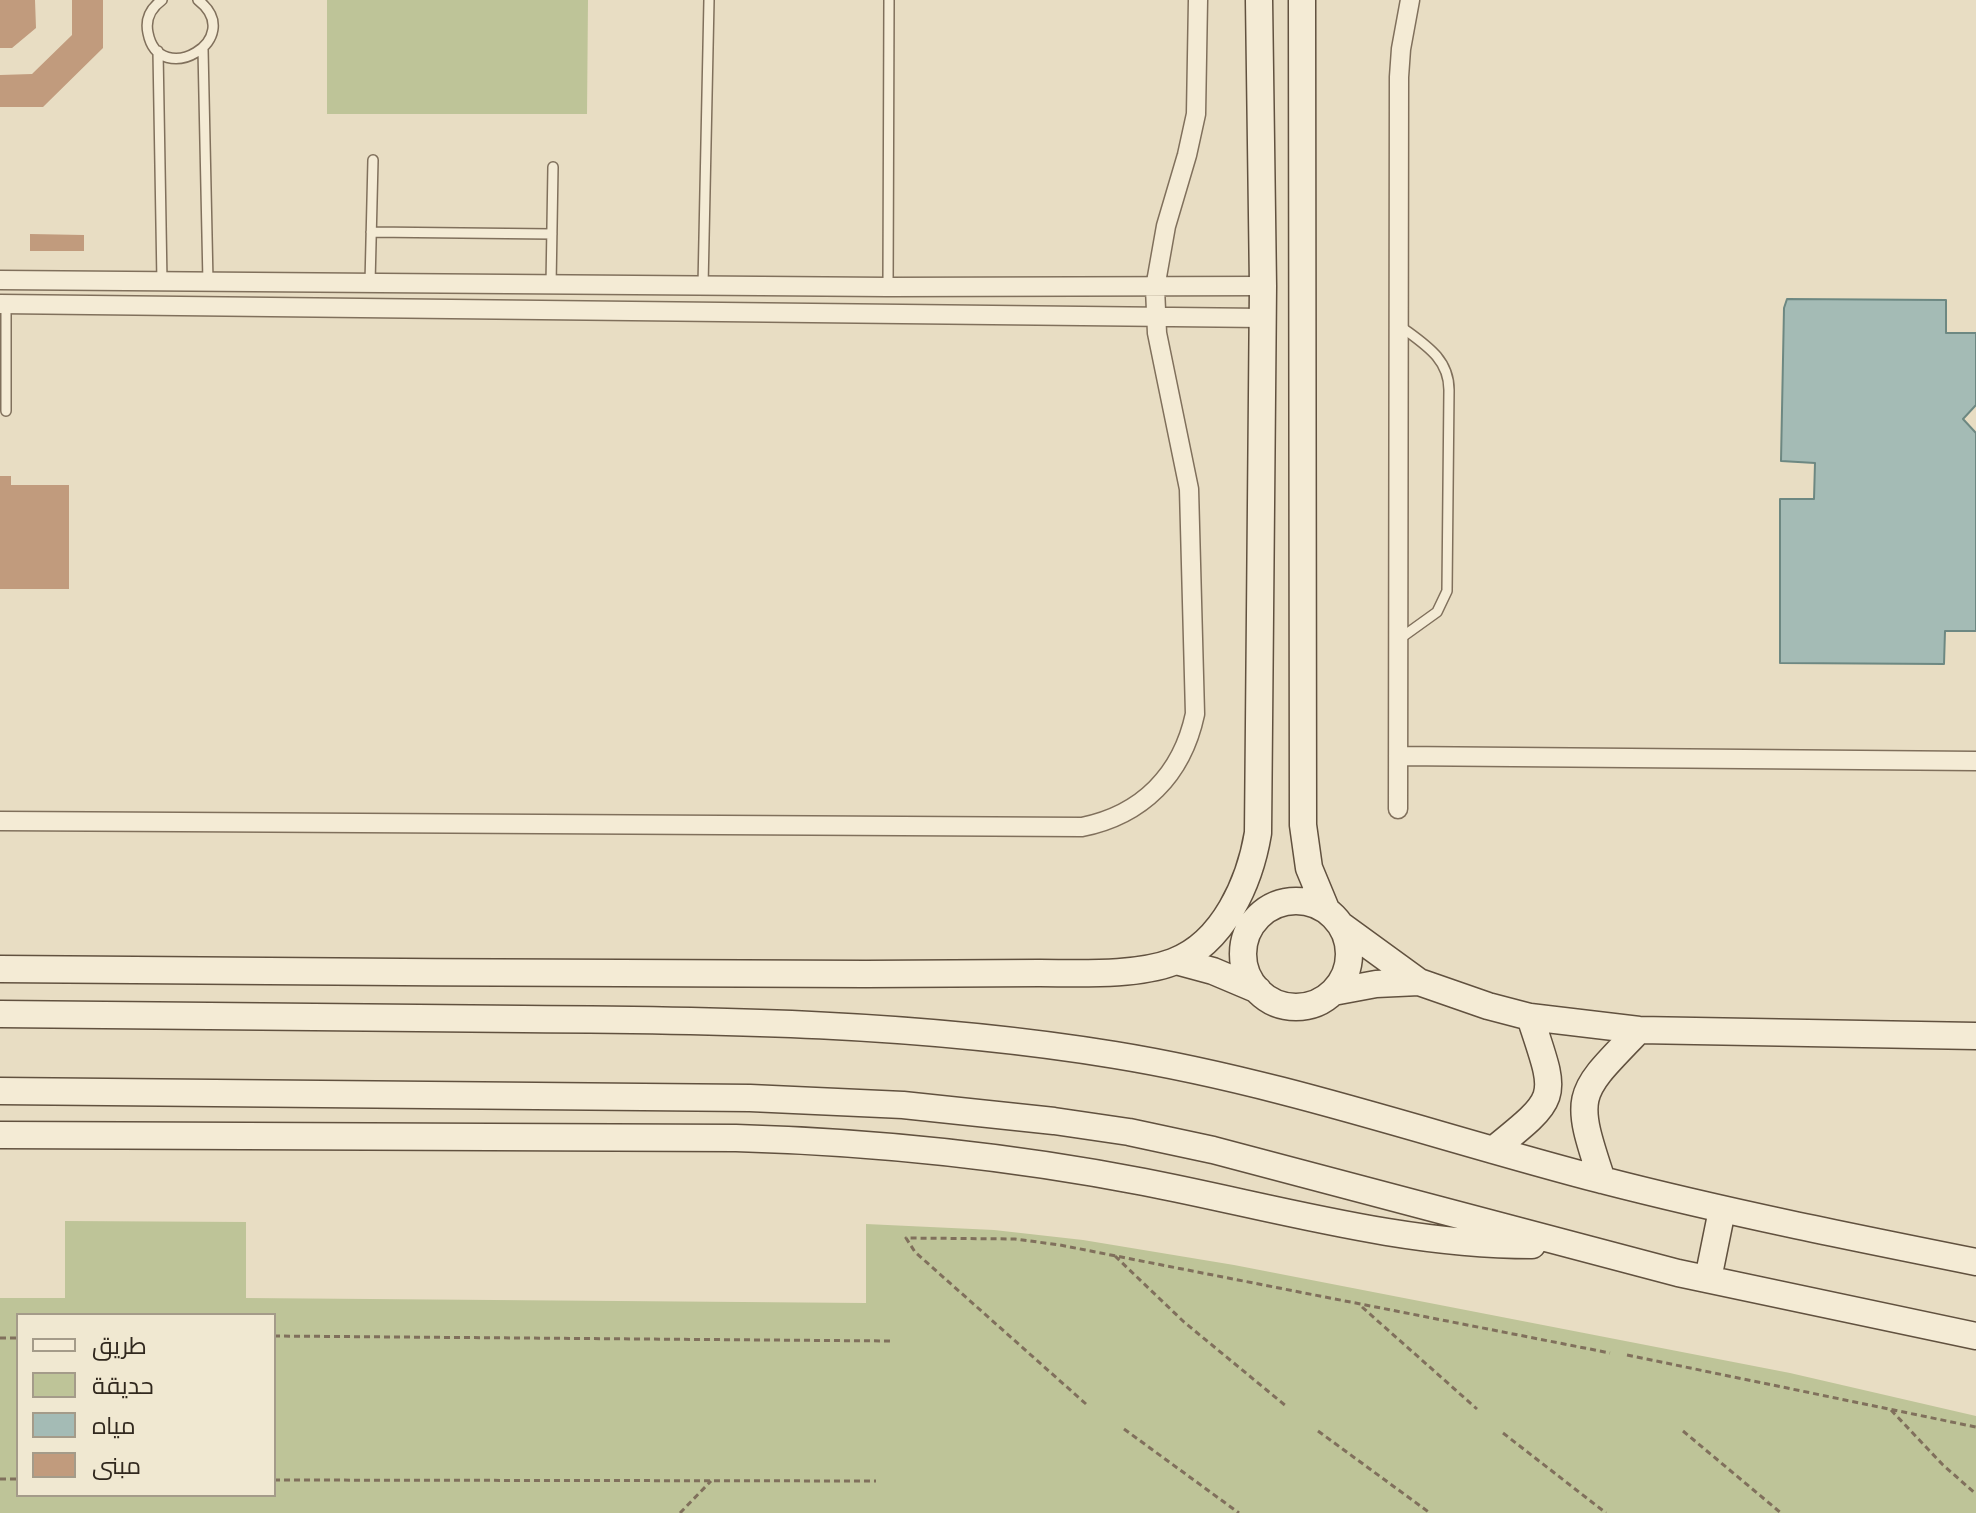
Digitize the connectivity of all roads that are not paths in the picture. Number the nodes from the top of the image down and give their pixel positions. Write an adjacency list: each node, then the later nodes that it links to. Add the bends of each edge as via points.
1 (709, 0): 20 (lane)
2 (889, 0): 22 (lane)
3 (1198, 0): 23 (street, via 1196,114)
4 (1259, 0): 21 (street)
5 (1302, 0): 35 (street, via 1303,825 1309,868)
6 (1410, 0): 27 (street, via 1399,77)
7 (160, 1): 10 (lane, via 147,22)
8 (201, 2): 9 (lane, via 212,22)
9 (203, 49): 10 (lane, via 180,59); 17 (lane)
10 (158, 51): 16 (lane)
11 (373, 160): 13 (lane)
12 (553, 167): 14 (lane)
13 (371, 232): 14 (lane); 18 (lane)
14 (552, 234): 19 (lane)
15 (0, 280): 16 (street)
16 (162, 282): 17 (street)
17 (208, 282): 18 (street)
18 (370, 283): 19 (street)
19 (551, 285): 20 (street)
20 (703, 286): 22 (street)
21 (1263, 286): 23 (street); 26 (street)
22 (888, 287): 23 (street)
23 (1155, 288): 25 (street)
24 (3, 304): 25 (street); 28 (lane)
25 (1155, 316): 26 (street); 33 (street, via 1189,489 1195,714 1170,774 1147,799 1116,817 1082,827)
26 (1263, 318): 34 (street, via 1258,833 1245,884)
27 (1399, 325): 29 (street); 29 (lane, via 1440,358 1449,381 1449,406 1447,591 1437,612)
28 (6, 411)
29 (1398, 640): 30 (street)
30 (1398, 756): 31 (street); 32 (street)
31 (1976, 761)
32 (1398, 809)
33 (0, 821)
34 (1244, 914): 35 (street, via 1304,901); 36 (street); 40 (street, via 1245,970)
35 (1334, 918): 39 (street); 41 (street, via 1347,937 1349,961)
36 (1176, 961): 38 (street, via 1067,973); 40 (street)
37 (1, 969): 38 (street); 42 (street)
38 (665, 974): 44 (street)
39 (1419, 982): 41 (street); 43 (street)
40 (1258, 990): 41 (street, via 1277,1003 1301,1006)
41 (1333, 992)
42 (0, 1014): 44 (street)
43 (1530, 1017): 45 (street); 49 (street, via 1549,1077 1548,1096 1538,1114)
44 (665, 1020): 49 (street, via 931,1033 1112,1055 1284,1090)
45 (1639, 1030): 46 (street); 50 (street, via 1599,1071 1584,1100 1583,1122)
46 (1976, 1036)
47 (0, 1091): 52 (street, via 750,1098 978,1112 1129,1132 1213,1150)
48 (0, 1135): 52 (street, via 851,1143 1096,1173 1427,1238)
49 (1493, 1150): 50 (street)
50 (1602, 1180): 51 (street)
51 (1722, 1210): 53 (street); 54 (street)
52 (1569, 1246): 54 (street)
53 (1976, 1262)
54 (1708, 1279): 55 (street)
55 (1976, 1336)

